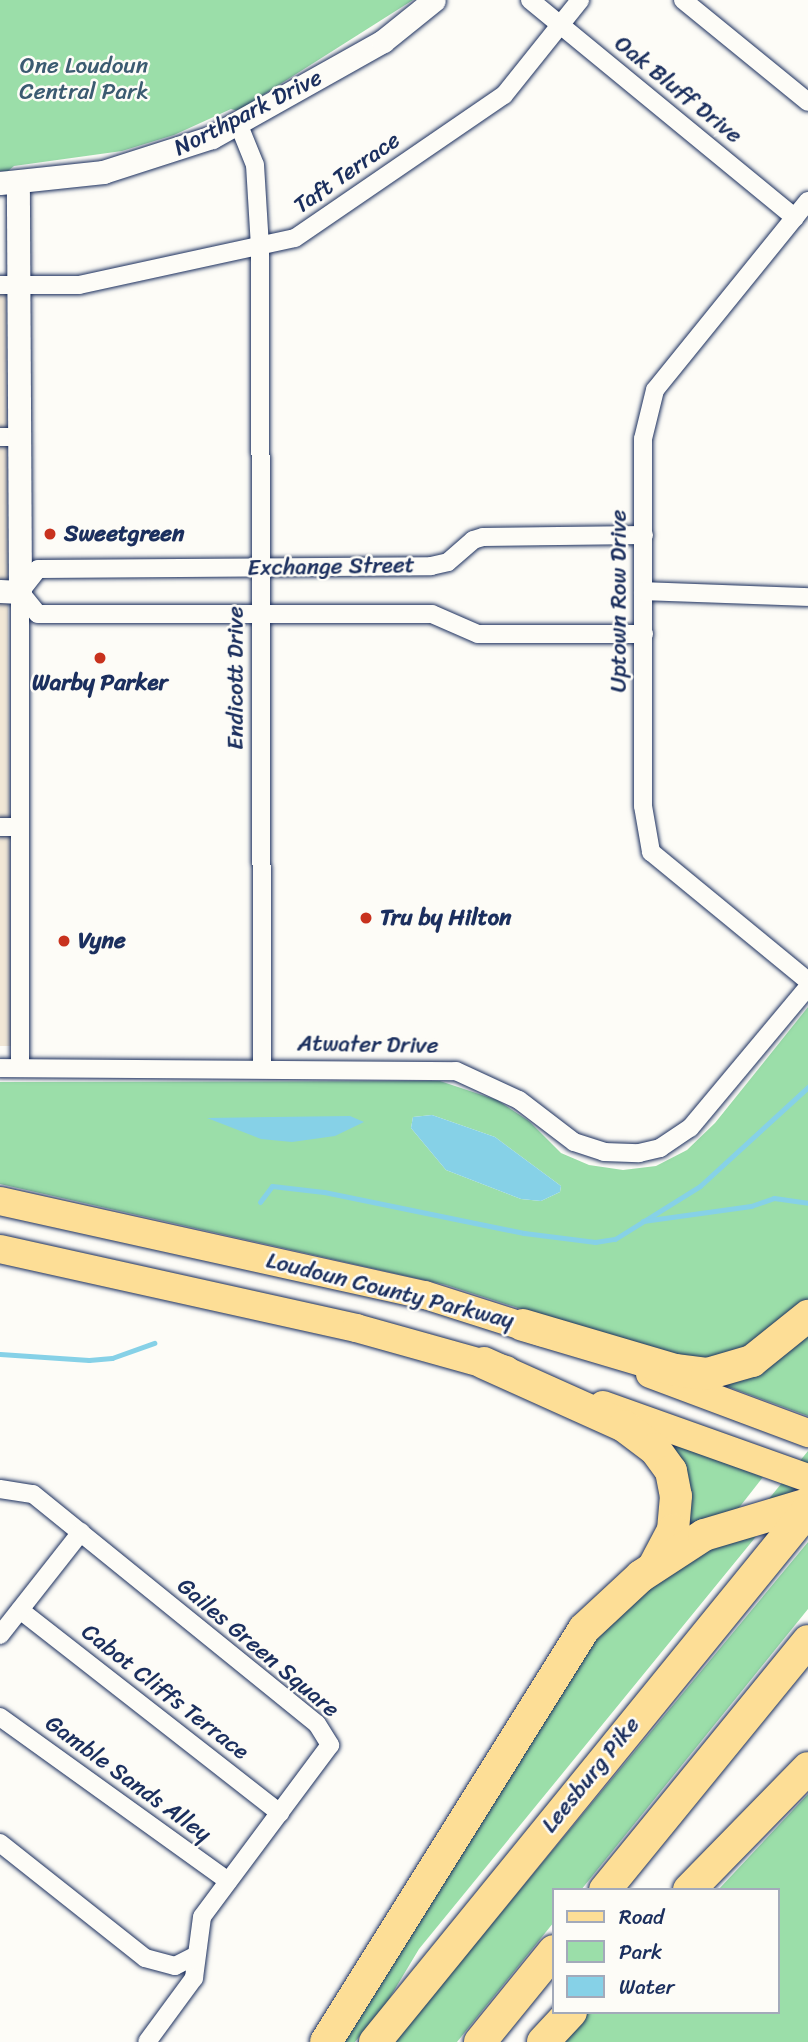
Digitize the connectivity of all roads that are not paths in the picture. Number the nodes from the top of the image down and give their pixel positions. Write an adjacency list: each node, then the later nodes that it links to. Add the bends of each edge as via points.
1 (434, 0): 7 (street, Northpark Drive, via 383,41)
2 (530, 0): 5 (street, Oak Bluff Drive)
3 (580, 0): 5 (street, Taft Terrace)
4 (683, 0): 6 (street)
5 (561, 25): 10 (street, Oak Bluff Drive); 11 (street, Taft Terrace, via 504,95 311,229)
6 (808, 102)
7 (238, 123): 8 (street, Northpark Drive, via 133,165); 11 (street, Endicott Drive, via 255,165)
8 (9, 182): 12 (street)
9 (808, 201): 10 (street, Uptown Row Drive)
10 (795, 218): 14 (street, Uptown Row Drive, via 655,390 643,439)
11 (260, 246): 12 (street, Taft Terrace, via 209,253 79,285); 15 (street, Endicott Drive)
12 (9, 285): 13 (street)
13 (10, 437): 16 (street)
14 (644, 535): 15 (street, Exchange Street, via 483,537 448,562 431,566); 17 (street, Uptown Row Drive)
15 (260, 568): 16 (street, Exchange Street, via 38,569); 19 (street, Endicott Drive)
16 (10, 591): 19 (street, Exchange Street, via 38,614); 22 (street)
17 (643, 591): 18 (street); 20 (street, Uptown Row Drive)
18 (808, 597)
19 (261, 617): 20 (street, Exchange Street, via 432,614 478,634); 27 (street, Endicott Drive)
20 (644, 634): 23 (street, Uptown Row Drive, via 643,806 651,852)
21 (0, 827): 22 (street)
22 (20, 827): 26 (street)
23 (808, 981)
24 (808, 987): 27 (street, Atwater Drive, via 690,1128 660,1148 639,1153 604,1152 573,1142 519,1100 456,1071)
25 (0, 1068): 26 (street, Atwater Drive)
26 (20, 1068): 27 (street, Atwater Drive)
27 (262, 1068)
28 (0, 1201): 31 (main road, Loudoun County Parkway, via 413,1293)
29 (0, 1249): 32 (main road, Loudoun County Parkway, via 356,1328)
30 (808, 1316): 31 (highway, via 752,1361 707,1374 675,1370)
31 (523, 1325): 33 (main road, Loudoun County Parkway)
32 (484, 1363): 34 (main road, Loudoun County Parkway); 39 (highway, via 624,1426 655,1449 671,1471 676,1496 673,1530)
33 (808, 1433)
34 (798, 1475)
35 (0, 1489): 38 (street, Gailes Green Square, via 33,1494)
36 (808, 1504): 39 (highway, via 704,1535)
37 (808, 1510): 55 (highway, Leesburg Pike)
38 (81, 1532): 40 (street); 45 (street, Gailes Green Square, via 323,1730 330,1745 325,1756)
39 (654, 1567): 54 (highway, via 584,1629)
40 (20, 1610): 41 (street); 45 (street, Cabot Cliffs Terrace)
41 (0, 1635)
42 (808, 1642): 48 (highway)
43 (0, 1717): 47 (street, Gamble Sands Alley)
44 (808, 1768): 49 (highway)
45 (280, 1813): 47 (street, Gailes Green Square)
46 (0, 1843): 51 (street, via 145,1958 175,1966)
47 (228, 1881): 51 (street, Gailes Green Square, via 202,1917)
48 (607, 1888)
49 (690, 1888)
50 (552, 1953): 56 (highway)
51 (195, 1956): 53 (street, Gailes Green Square, via 194,1978)
52 (569, 2014): 57 (highway)
53 (147, 2042)
54 (326, 2042)
55 (375, 2042)
56 (480, 2042)
57 (542, 2042)

